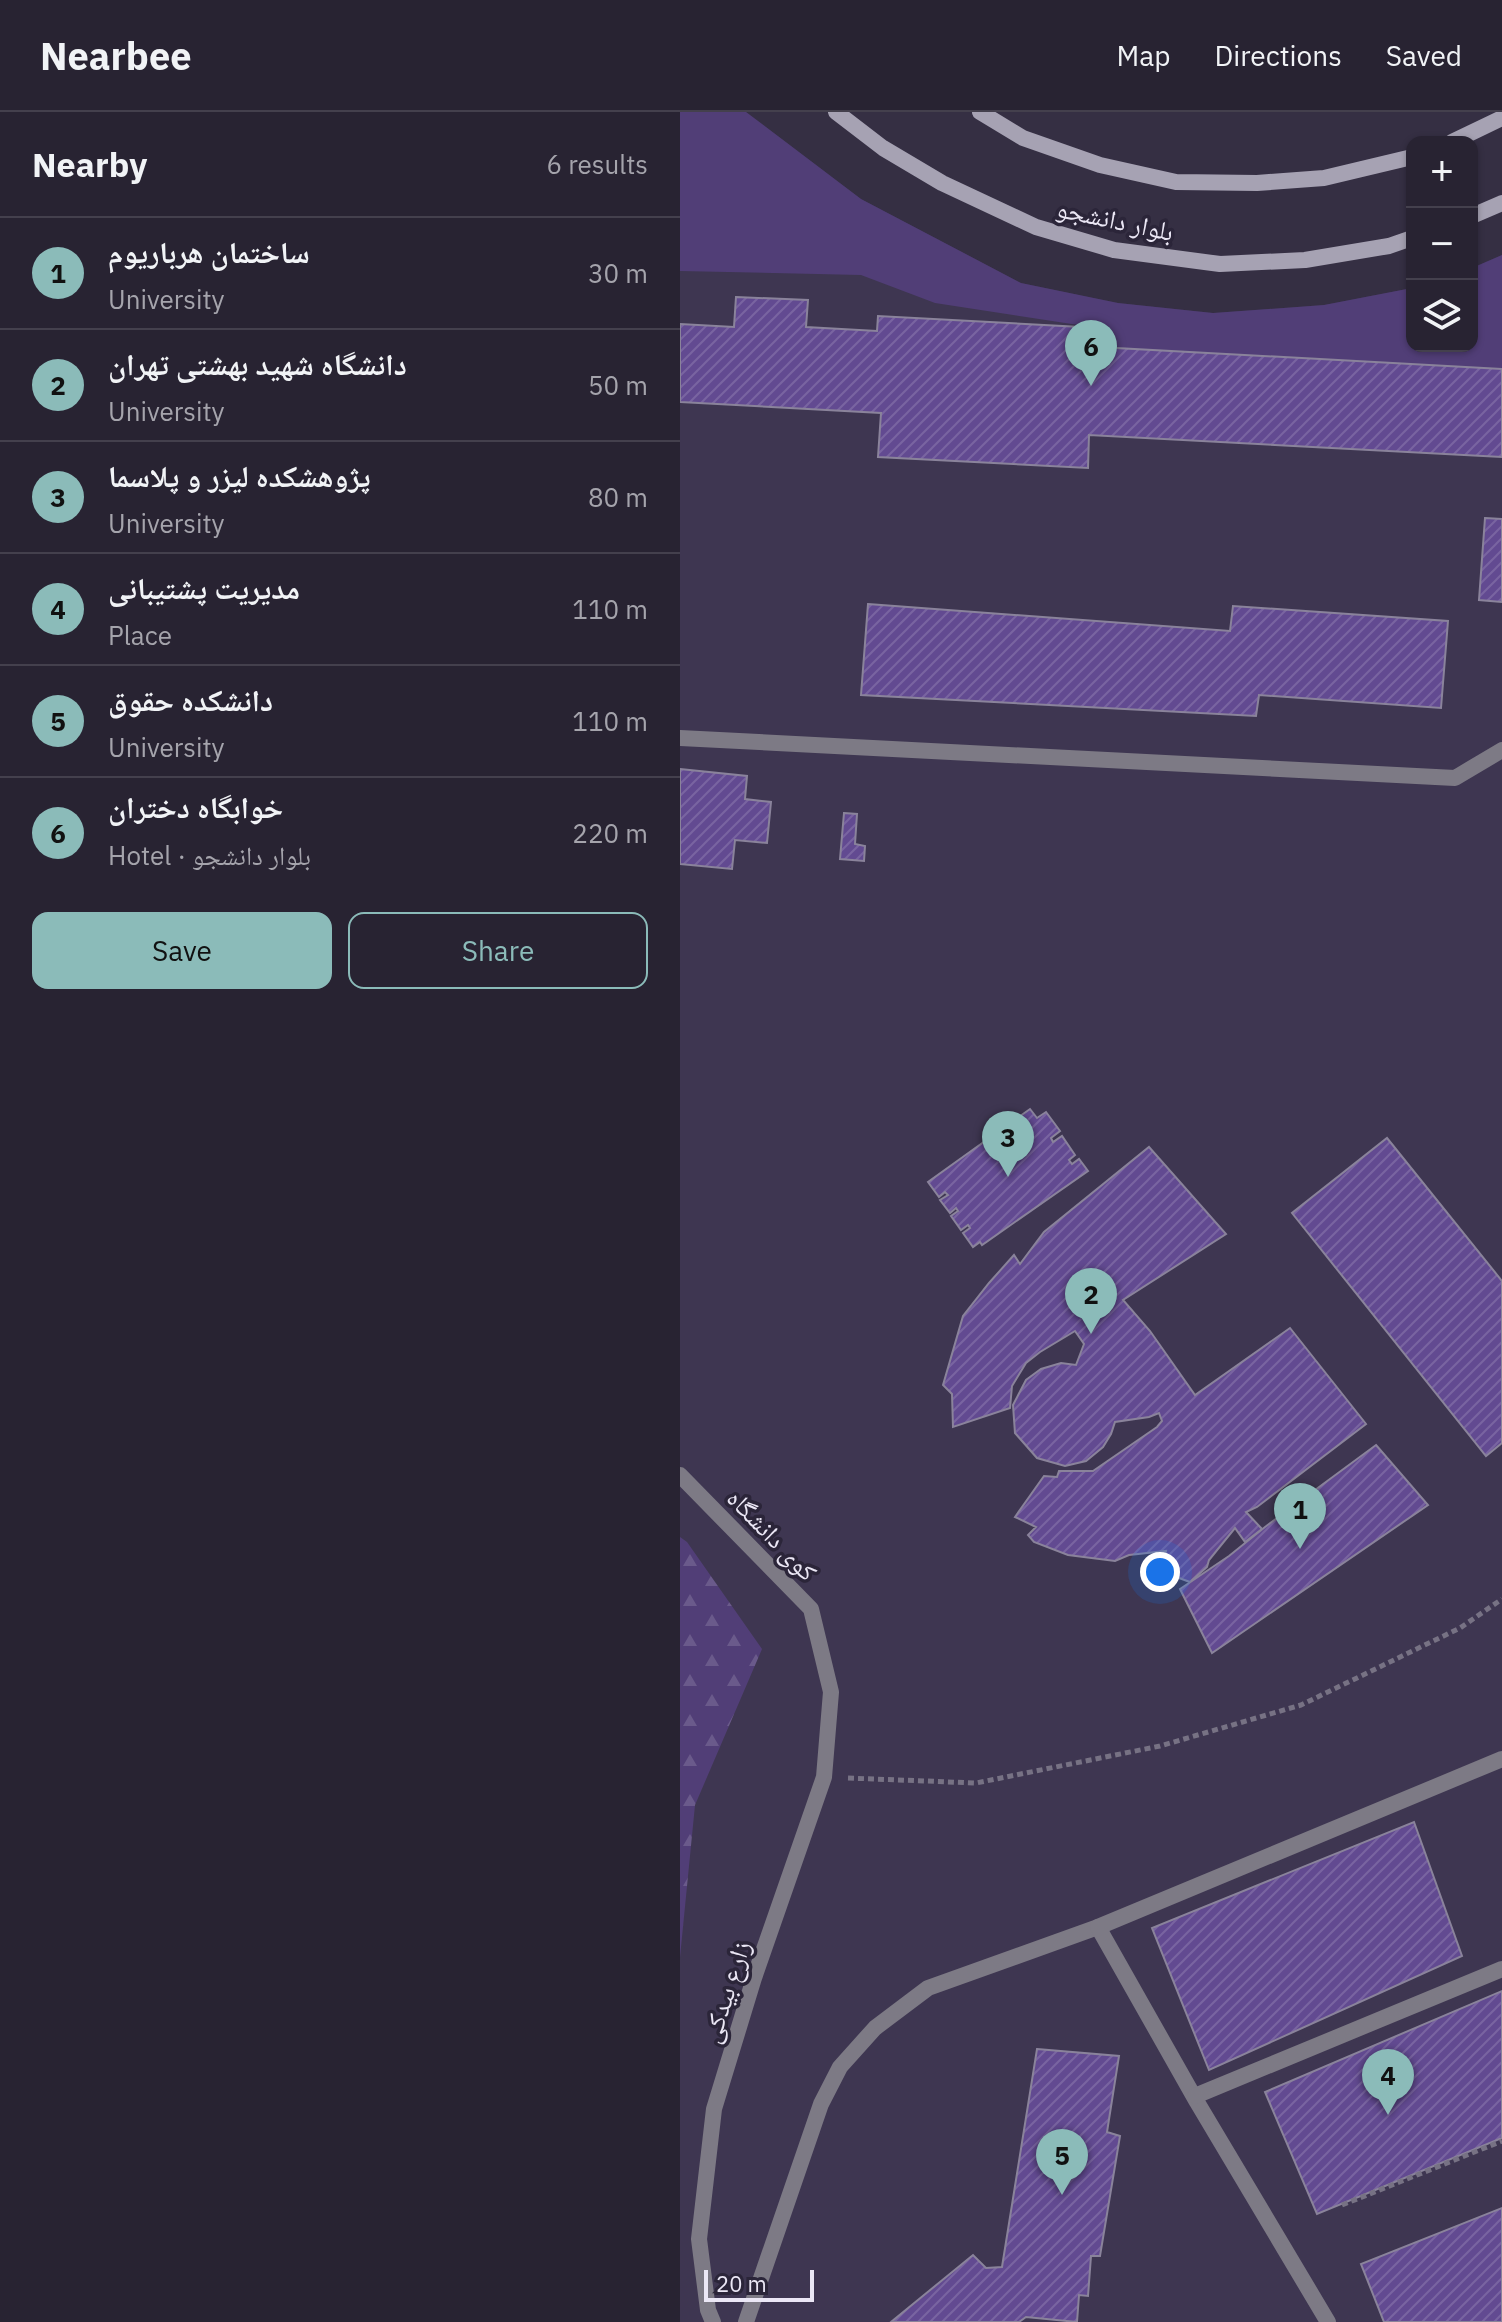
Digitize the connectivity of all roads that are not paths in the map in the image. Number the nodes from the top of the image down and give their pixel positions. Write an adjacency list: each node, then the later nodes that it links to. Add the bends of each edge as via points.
1 (836, 112): 8 (main road, بلوار دانشجو, via 942,183 1036,227 1114,250 1220,264 1305,260)
2 (980, 112): 5 (main road, بلوار دانشجو, via 1023,138 1100,165 1176,182 1324,178)
3 (1502, 118): 4 (main road)
4 (1464, 136)
5 (1406, 158)
6 (1502, 203): 7 (main road)
7 (1478, 213)
8 (1406, 240)
9 (680, 738): 10 (street, via 1455,778)
10 (1502, 750)
11 (680, 1475): 13 (street, کوی دانشگاه, via 811,1609 831,1692)
12 (1502, 1759): 14 (street)
13 (824, 1777): 17 (street, زارع بیدکی, via 714,2109 699,2239)
14 (1098, 1927): 16 (street); 18 (street, via 928,1988 875,2028 840,2067 821,2104)
15 (1502, 1969): 16 (street)
16 (1195, 2096): 19 (street)
17 (713, 2322)
18 (746, 2322)
19 (1328, 2322)

